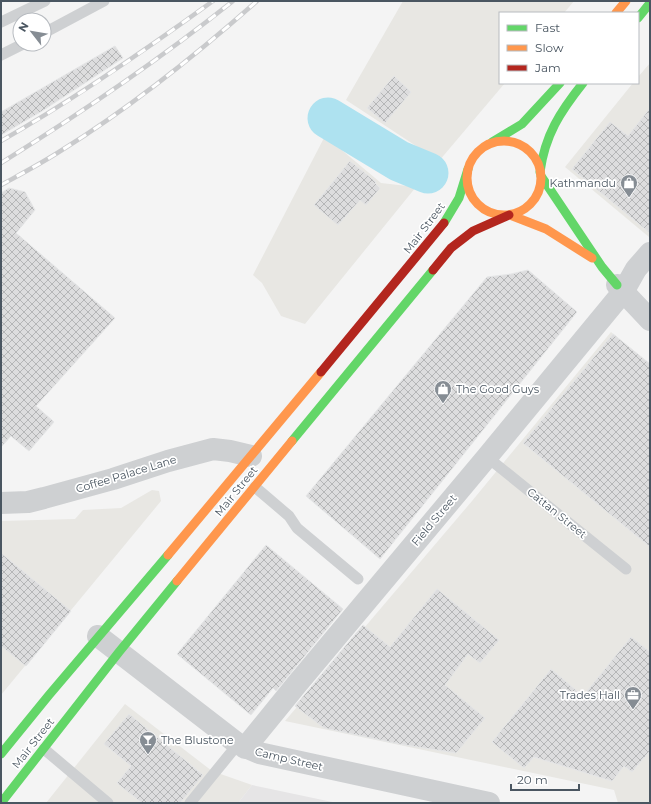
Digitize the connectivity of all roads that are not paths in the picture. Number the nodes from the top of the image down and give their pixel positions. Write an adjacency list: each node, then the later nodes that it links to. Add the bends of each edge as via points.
1 (45, 1): 7 (lane)
2 (104, 1): 8 (lane)
3 (626, 1): 5 (main road)
4 (650, 4): 6 (main road)
5 (617, 12)
6 (639, 17)
7 (1, 22)
8 (52, 29)
9 (12, 50): 10 (lane)
10 (1, 55)
11 (559, 84): 13 (main road, via 522,124)
12 (582, 84): 15 (main road, via 552,127 543,154)
13 (487, 145): 14 (main road, via 478,151); 15 (main road, via 498,141 510,141 521,145 537,161)
14 (468, 169): 16 (main road, via 468,186 476,203 491,213); 21 (main road, Mair Street, via 459,198 442,227)
15 (541, 174): 16 (main road, via 540,186 529,205); 18 (main road)
16 (509, 214): 18 (main road, via 546,229); 23 (main road, Mair Street, via 473,231 451,248)
17 (650, 253): 19 (street, Field Street)
18 (602, 267): 19 (main road)
19 (620, 288): 20 (street); 22 (street, Field Street)
20 (650, 320)
21 (251, 456): 24 (street, Coffee Palace Lane, via 230,451 207,451 44,498); 27 (main road, Mair Street)
22 (487, 458): 25 (lane, Cattan Street); 29 (street, Field Street)
23 (255, 487): 26 (lane, via 289,516 297,528); 28 (main road, Mair Street)
24 (1, 504)
25 (626, 568)
26 (358, 579)
27 (98, 636): 28 (street, Camp Street); 31 (main road, Mair Street)
28 (119, 652): 29 (street, Camp Street); 30 (main road, Mair Street)
29 (242, 746): 34 (lane); 35 (street, Camp Street, via 259,753)
30 (44, 749): 32 (main road, Mair Street); 33 (lane)
31 (1, 754)
32 (1, 803)
33 (108, 803)
34 (190, 803)
35 (489, 803)

